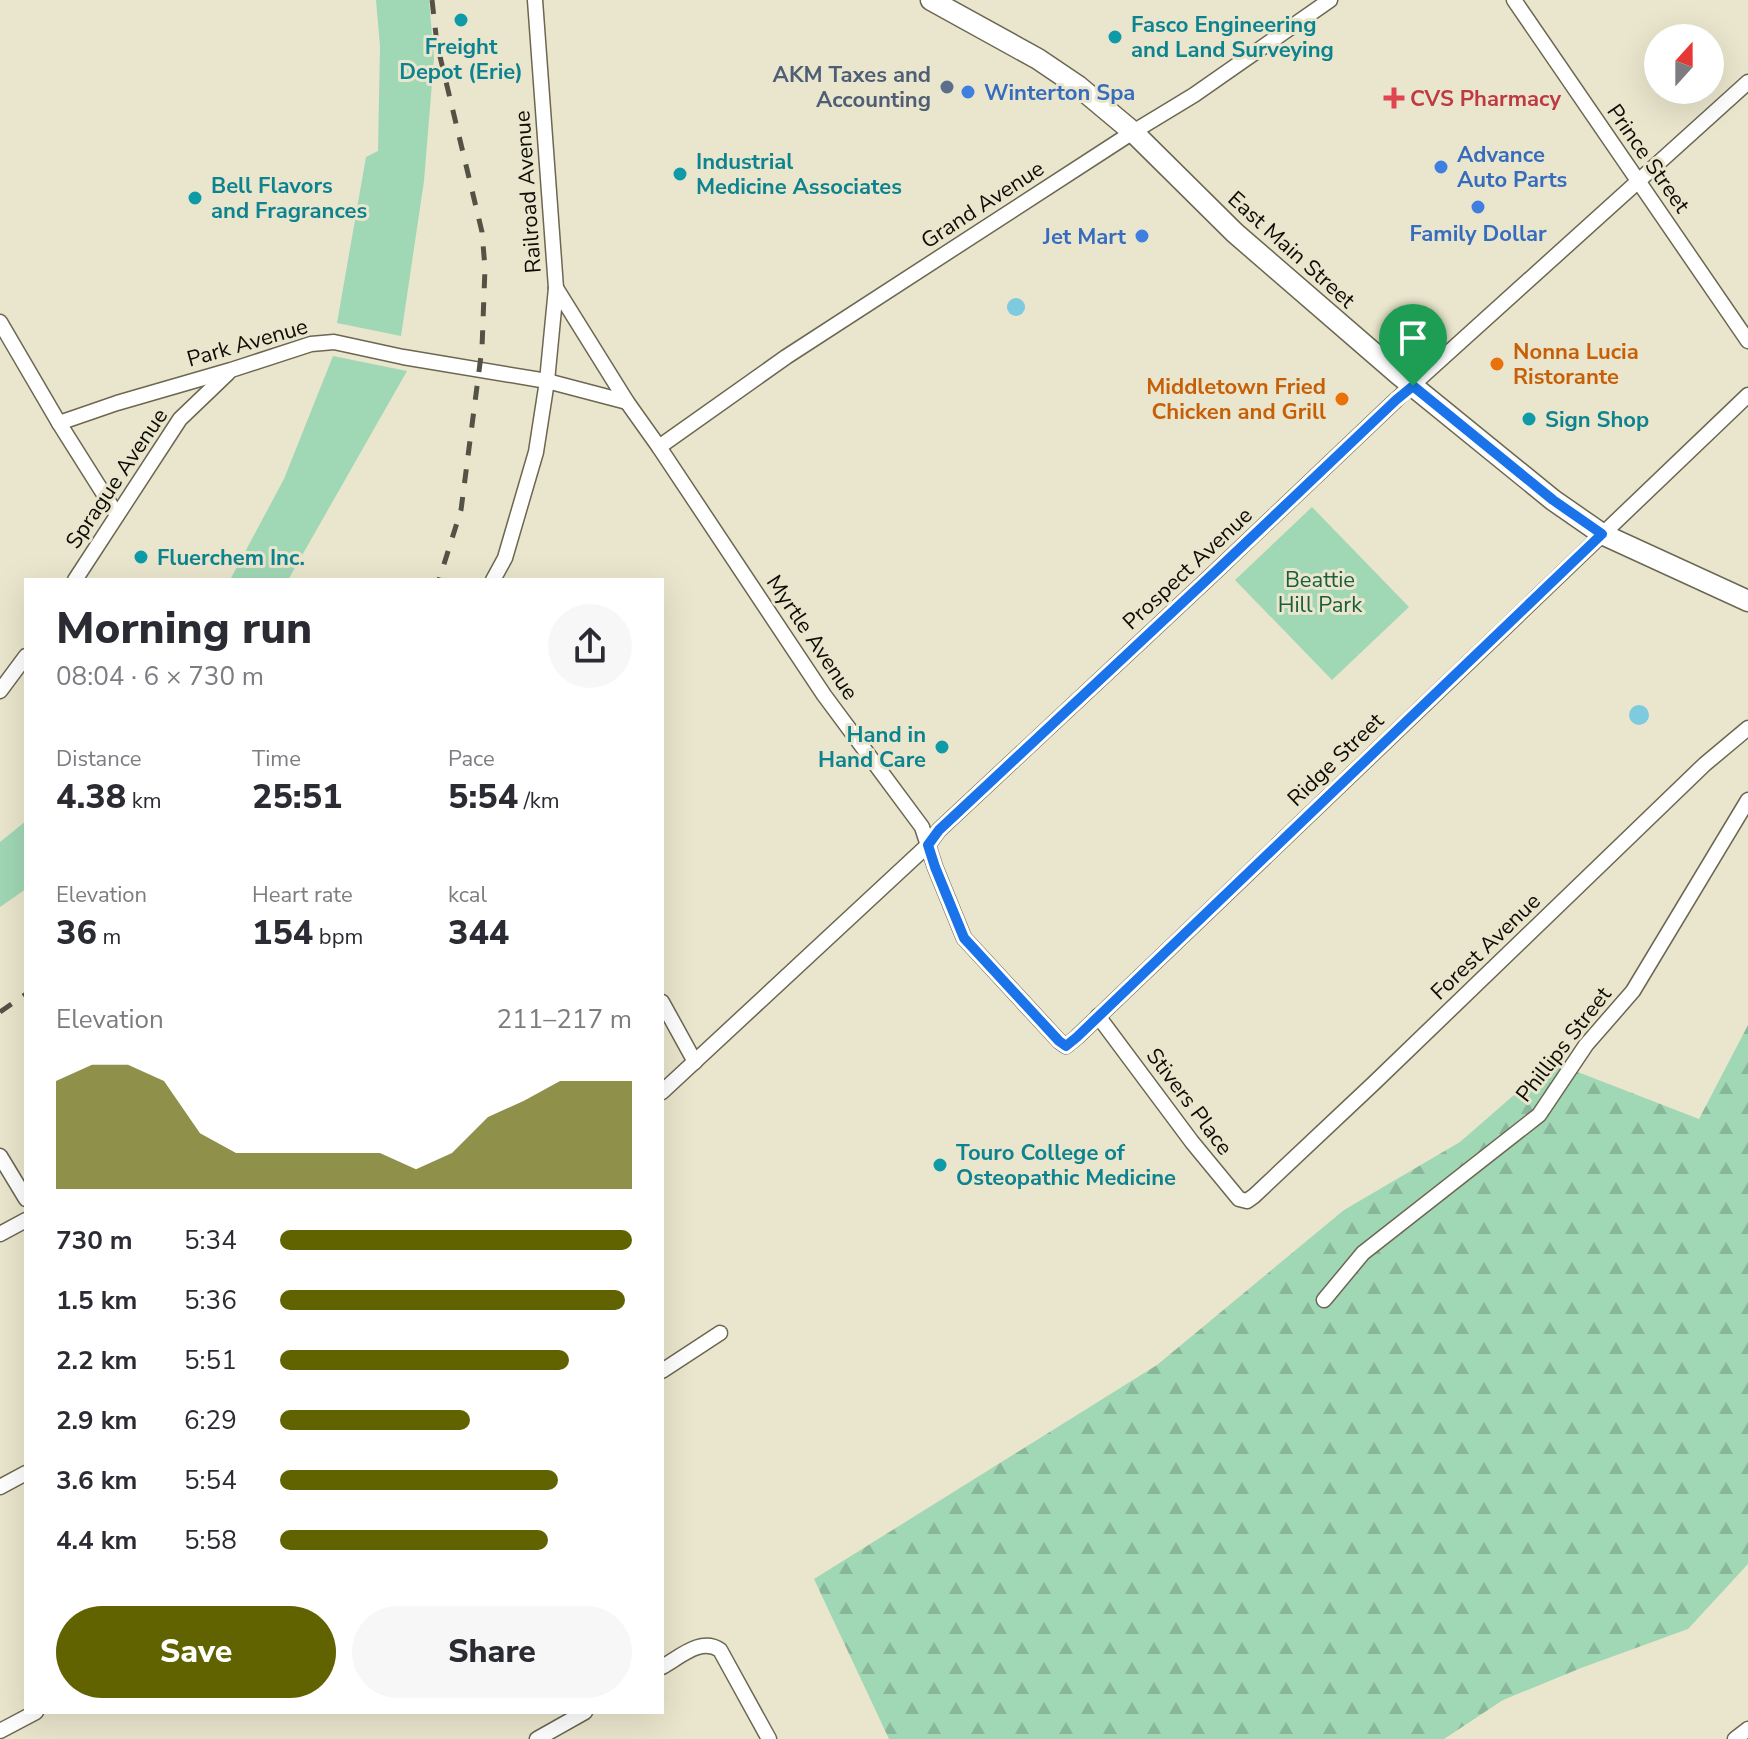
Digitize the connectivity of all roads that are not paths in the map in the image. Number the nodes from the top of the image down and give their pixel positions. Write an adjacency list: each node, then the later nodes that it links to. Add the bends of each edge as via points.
1 (535, 0): 9 (street, Railroad Avenue)
2 (931, 0): 7 (main road, East Main Street, via 1038,59)
3 (1330, 0): 5 (street, Grand Avenue)
4 (1514, 0): 8 (street, Prince Street)
5 (1308, 6): 7 (street, Grand Avenue, via 1194,95)
6 (1748, 82): 8 (street, Prospect Avenue)
7 (1133, 132): 14 (main road, East Main Street, via 1235,233); 18 (street, Grand Avenue, via 786,357)
8 (1639, 182): 11 (street, Prince Street); 14 (street, Prospect Avenue)
9 (556, 288): 13 (street, Railroad Avenue); 16 (street, Myrtle Avenue)
10 (0, 322): 17 (street)
11 (1748, 341)
12 (231, 370): 13 (street, Park Avenue, via 311,344 334,342); 17 (street, Park Avenue); 19 (street, Sprague Avenue, via 180,419)
13 (547, 381): 16 (street); 22 (street, Railroad Avenue, via 536,452 505,558)
14 (1413, 386): 20 (main road, East Main Street); 28 (street, Prospect Avenue)
15 (1748, 395): 20 (street, Ridge Street)
16 (627, 402): 18 (street, Myrtle Avenue)
17 (59, 423): 19 (street)
18 (659, 447): 28 (street, Myrtle Avenue, via 824,695 922,827)
19 (117, 515): 21 (street, Sprague Avenue)
20 (1602, 534): 23 (main road, East Main Street); 30 (street, Ridge Street)
21 (76, 578)
22 (494, 578)
23 (1748, 601)
24 (24, 659): 25 (street)
25 (1, 689)
26 (1748, 728): 35 (street, Forest Avenue)
27 (1748, 800): 38 (street, Phillips Street, via 1633,991 1586,1045 1539,1115 1363,1253)
28 (928, 845): 30 (street, Myrtle Avenue, via 964,938 1059,1041 1066,1046); 31 (street, Prospect Avenue)
29 (664, 1006): 31 (street)
30 (1098, 1016): 35 (street, Stivers Place, via 1239,1199)
31 (695, 1062): 32 (street, Prospect Avenue)
32 (664, 1090)
33 (0, 1156): 34 (street)
34 (24, 1196)
35 (1254, 1196)
36 (24, 1221): 37 (street)
37 (0, 1234)
38 (1324, 1300)
39 (720, 1333): 40 (street)
40 (664, 1370)
41 (24, 1474): 42 (street)
42 (0, 1487)
43 (664, 1666): 49 (street, via 700,1645 720,1650)
44 (32, 1714): 47 (street)
45 (581, 1714): 48 (street)
46 (1748, 1729): 50 (street)
47 (0, 1731)
48 (537, 1739)
49 (769, 1739)
50 (1735, 1739)

